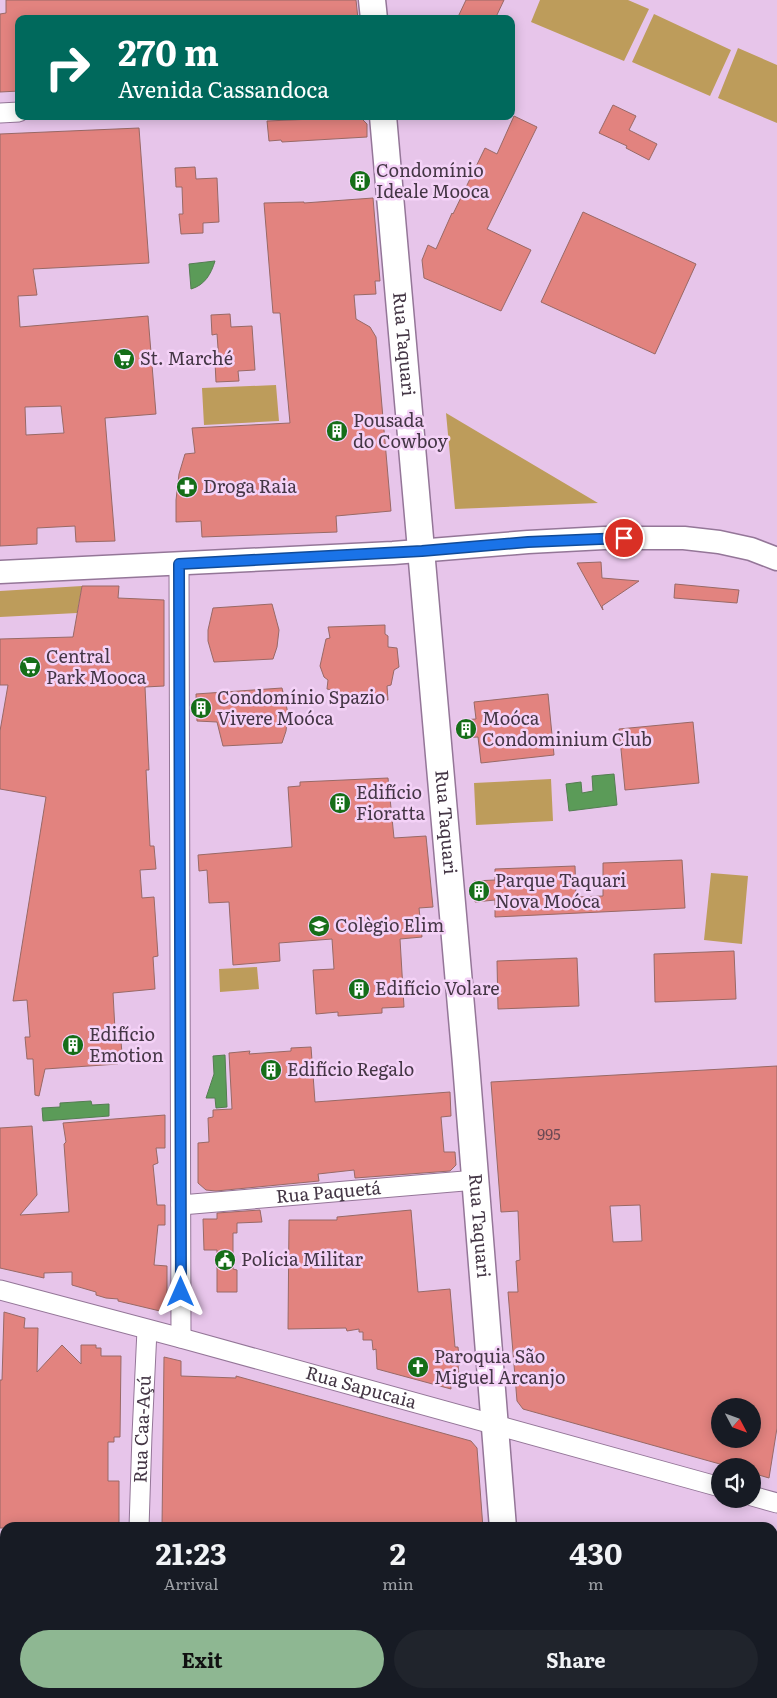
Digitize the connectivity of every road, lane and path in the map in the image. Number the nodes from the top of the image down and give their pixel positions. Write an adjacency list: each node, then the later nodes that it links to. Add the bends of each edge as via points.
1 (372, 0): 2 (main road)
2 (374, 15)
3 (15, 112): 4 (street)
4 (0, 113)
5 (383, 120): 6 (main road, Rua Taquari)
6 (422, 551): 7 (street, via 604,538 684,538 751,549); 8 (street); 10 (main road, Rua Taquari)
7 (777, 559)
8 (179, 564): 9 (street); 11 (street)
9 (0, 572)
10 (476, 1180): 11 (street, Rua Paquetá); 15 (main road, Rua Taquari)
11 (181, 1205): 14 (street)
12 (0, 1290): 13 (street, Rua Sapucaia)
13 (147, 1330): 14 (street, Rua Sapucaia); 19 (street, Rua Caa-Açú)
14 (181, 1338): 15 (street, Rua Sapucaia)
15 (495, 1424): 16 (street, Rua Sapucaia); 20 (main road, Rua Taquari)
16 (711, 1484)
17 (761, 1499): 18 (street)
18 (777, 1503)
19 (140, 1522)
20 (503, 1522)

